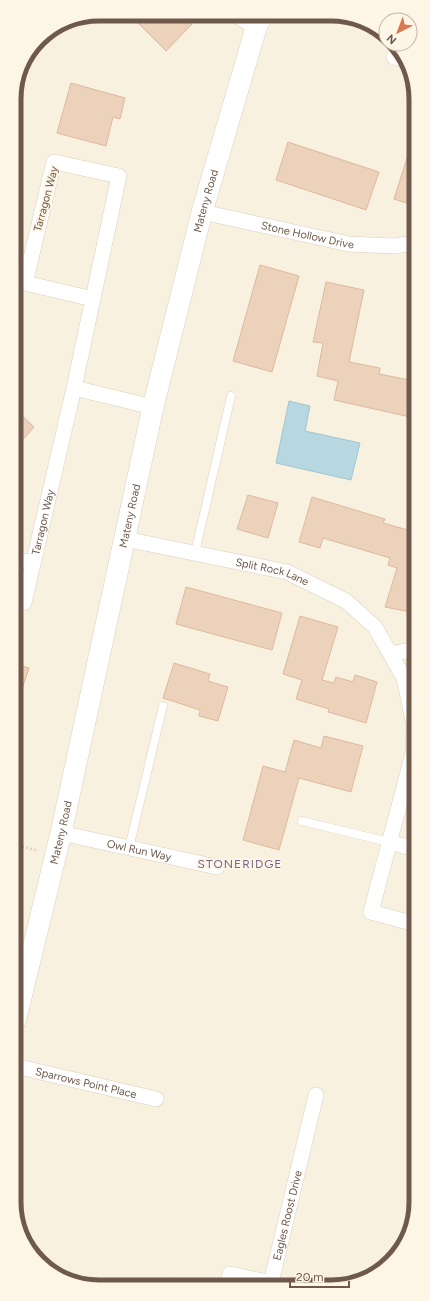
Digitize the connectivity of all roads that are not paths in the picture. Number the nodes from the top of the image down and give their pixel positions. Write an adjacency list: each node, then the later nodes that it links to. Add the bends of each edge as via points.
1 (259, 21): 2 (street, Mateny Road)
2 (202, 212): 3 (street, Stone Hollow Drive, via 349,244 394,246); 7 (street, Mateny Road)
3 (409, 244)
4 (93, 299): 4 (street, Tarragon Way, via 119,176 54,162 25,283); 5 (street, Tarragon Way)
5 (74, 388): 7 (street); 11 (street, Tarragon Way)
6 (231, 396): 9 (lane)
7 (152, 406): 8 (street, Mateny Road)
8 (125, 539): 9 (street, Split Rock Lane); 19 (street, Mateny Road)
9 (195, 553): 14 (street, Split Rock Lane, via 287,572 346,601 375,627)
10 (21, 560): 11 (street, Tarragon Way)
11 (33, 563): 12 (street, Tarragon Way, via 24,603)
12 (21, 603)
13 (409, 650): 14 (street)
14 (391, 654): 15 (street, Split Rock Lane, via 404,678)
15 (409, 702)
16 (163, 706): 22 (lane)
17 (409, 768): 20 (street, Split Rock Lane)
18 (302, 821): 20 (lane)
19 (61, 833): 22 (street, Owl Run Way); 25 (street, Mateny Road)
20 (389, 842): 21 (street); 24 (street, Split Rock Lane, via 371,912)
21 (409, 847)
22 (129, 848): 23 (street, Owl Run Way)
23 (217, 867)
24 (409, 922)
25 (21, 997)
26 (21, 1067): 28 (street, Sparrows Point Place)
27 (316, 1095): 31 (street, Eagles Roost Drive)
28 (156, 1098)
29 (228, 1280): 30 (street, Eagles Roost Drive, via 230,1274)
30 (257, 1280)
31 (272, 1280)

